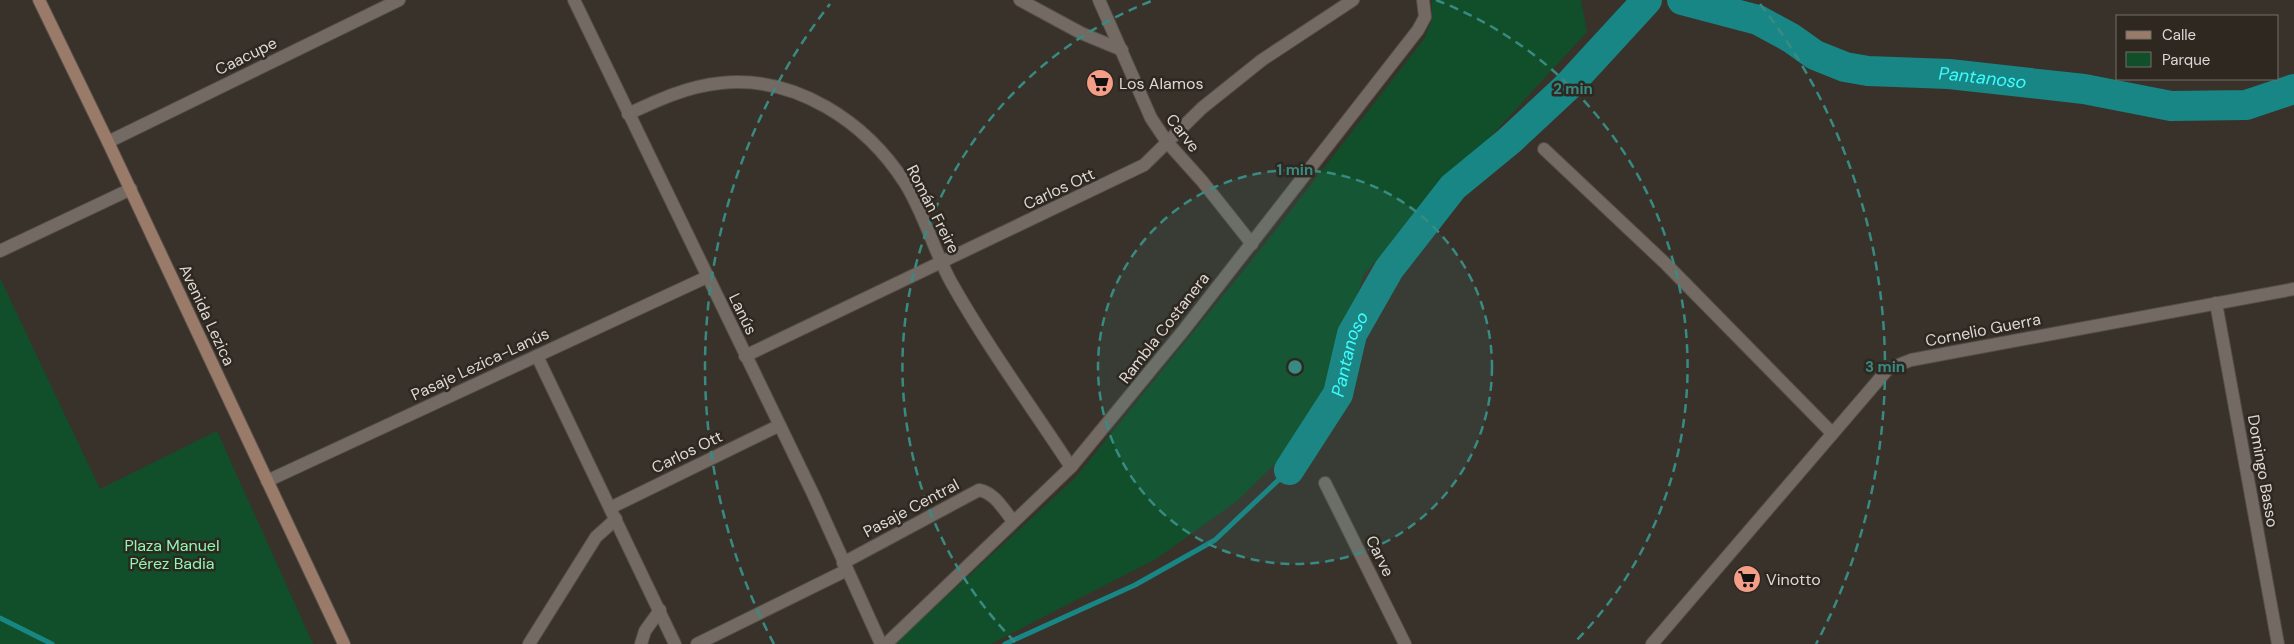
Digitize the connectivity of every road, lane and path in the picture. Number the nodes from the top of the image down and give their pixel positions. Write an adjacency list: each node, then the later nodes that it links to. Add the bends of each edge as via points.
1 (39, 0): 10 (street, Avenida Lezica)
2 (399, 0): 10 (street, Caacupe)
3 (574, 0): 9 (street, Lanús)
4 (1020, 0): 8 (street, via 1081,33)
5 (1099, 0): 8 (street, Carve)
6 (1353, 0): 11 (street, Carlos Ott, via 1262,60 1202,108)
7 (1423, 0): 14 (street, Rambla Costanera, via 1425,18 1418,30)
8 (1122, 50): 11 (street, Carve, via 1151,118)
9 (628, 114): 16 (street, Román Freire, via 661,98 721,83 749,82 787,89 816,101 846,119 881,151 906,184); 17 (street, Lanús)
10 (108, 142): 13 (street, Avenida Lezica)
11 (1167, 142): 14 (street, Carve); 16 (street, Carlos Ott, via 1144,165 1131,172)
12 (1544, 149): 23 (street, via 1666,265)
13 (131, 189): 15 (street); 25 (street, Avenida Lezica)
14 (1252, 244): 24 (street, Rambla Costanera)
15 (0, 252)
16 (942, 262): 21 (street, Carlos Ott); 24 (street, Román Freire, via 971,315)
17 (707, 277): 20 (street, Pasaje Lezica-Lanús); 21 (street, Lanús)
18 (2294, 289): 19 (street, Cornelio Guerra)
19 (2216, 303): 23 (street, Cornelio Guerra, via 1911,360 1888,369); 40 (street, Domingo Basso)
20 (537, 356): 25 (street, Pasaje Lezica-Lanús); 27 (street)
21 (745, 356): 22 (street, Lanús)
22 (778, 426): 27 (street, Carlos Ott); 29 (street, Lanús)
23 (1832, 433): 39 (street, Cornelio Guerra)
24 (1071, 467): 28 (street, Rambla Costanera)
25 (267, 481): 31 (street, Avenida Lezica)
26 (1326, 483): 38 (street, Carve)
27 (613, 513): 30 (street); 32 (street, Carlos Ott)
28 (1013, 522): 29 (street, Pasaje Central, via 994,497 979,490); 37 (street, Rambla Costanera)
29 (845, 566): 35 (street); 36 (street, Lanús)
30 (660, 610): 33 (street); 34 (street)
31 (344, 644)
32 (529, 644)
33 (641, 644)
34 (675, 644)
35 (697, 644)
36 (881, 644)
37 (886, 644)
38 (1405, 644)
39 (1652, 644)
40 (2278, 644)

